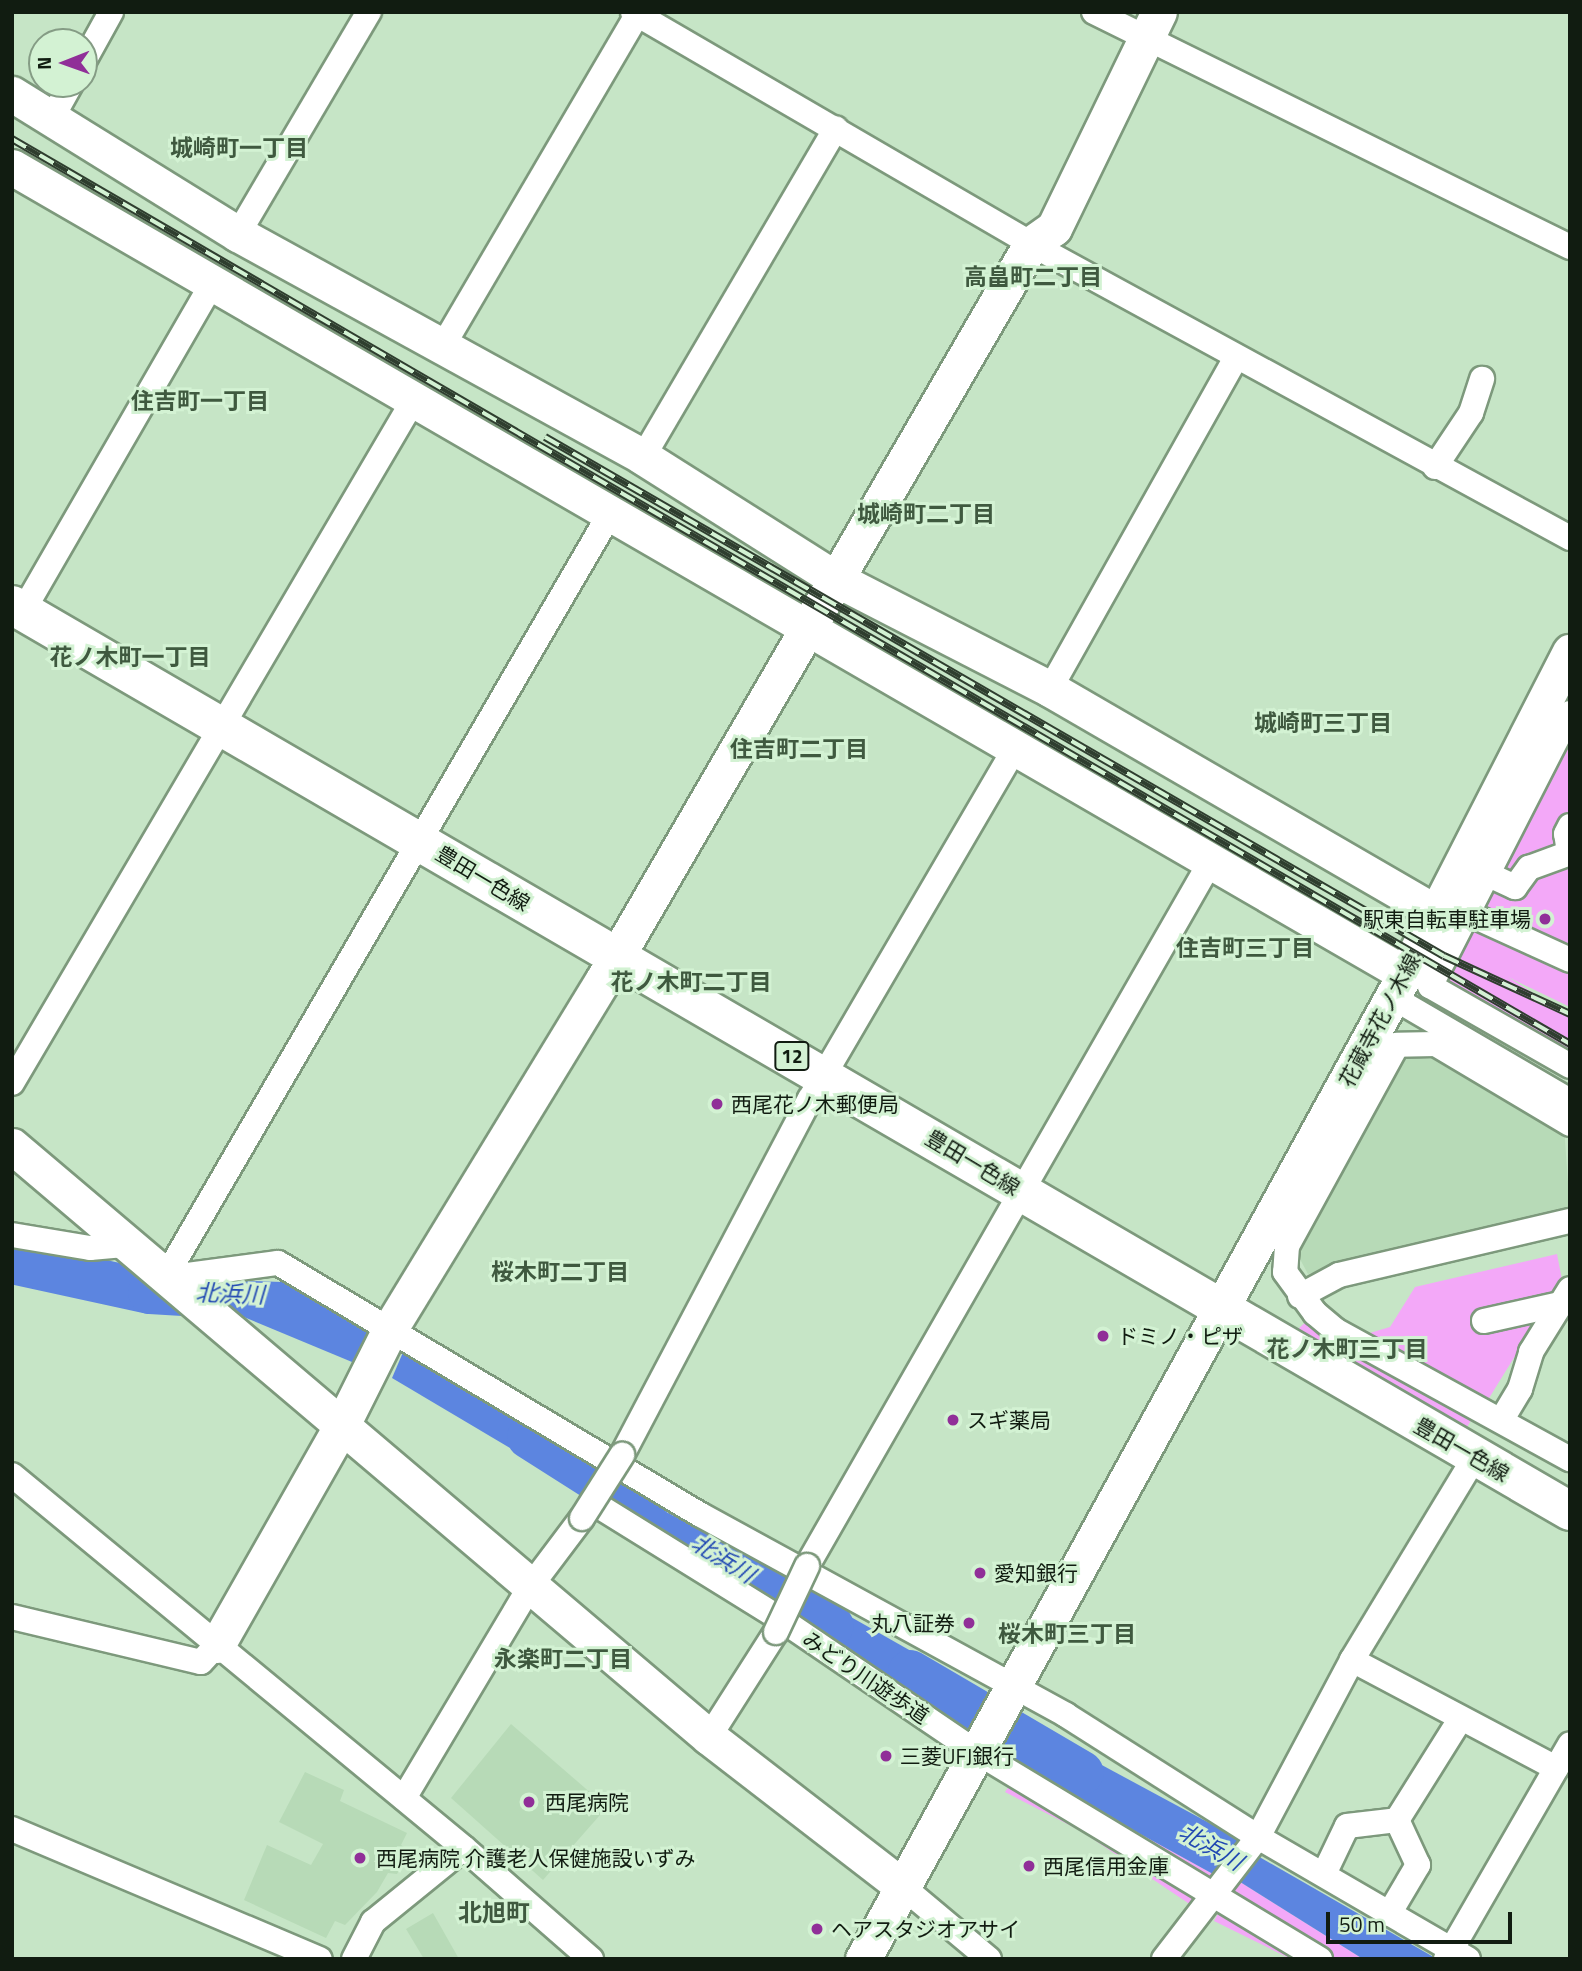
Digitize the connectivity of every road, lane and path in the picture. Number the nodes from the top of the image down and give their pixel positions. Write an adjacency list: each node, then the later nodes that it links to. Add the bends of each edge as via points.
1 (111, 12): 6 (street)
2 (369, 12): 12 (street)
3 (1094, 12): 5 (street)
4 (635, 14): 10 (street); 16 (street)
5 (1152, 26): 13 (street, via 1054,228); 14 (street)
6 (98, 36)
7 (12, 94): 9 (street)
8 (63, 98): 9 (street)
9 (52, 118): 12 (street)
10 (836, 128): 13 (street); 20 (street)
11 (12, 167): 15 (street)
12 (238, 234): 16 (street)
13 (1031, 244): 17 (street); 24 (street)
14 (1570, 247)
15 (212, 284): 19 (street); 25 (street)
16 (444, 344): 20 (street)
17 (1237, 358): 21 (street); 28 (street)
18 (1482, 379): 21 (street, via 1471,413)
19 (413, 401): 22 (street); 30 (street)
20 (643, 457): 24 (street)
21 (1435, 467): 23 (street)
22 (611, 512): 26 (street); 33 (street)
23 (1570, 538)
24 (836, 579): 26 (street); 28 (street)
25 (18, 608): 30 (main road, 豊田一色線 / 12)
26 (807, 629): 31 (street); 38 (street)
27 (1570, 652): 37 (street, 花蔵寺花ノ木線)
28 (1050, 689): 37 (street)
29 (1570, 713): 36 (street)
30 (219, 728): 33 (main road, 豊田一色線 / 12); 43 (street)
31 (1015, 748): 35 (street); 42 (street)
32 (1570, 826): 34 (street, via 1566,834)
33 (419, 840): 38 (main road, 豊田一色線 / 12); 51 (street)
34 (1569, 853): 36 (street, via 1529,869 1515,887)
35 (1212, 859): 40 (street); 47 (street)
36 (1487, 874): 37 (street)
37 (1452, 913): 39 (street); 40 (street, 花蔵寺花ノ木線); 41 (street, via 1430,986)
38 (616, 957): 42 (main road, 豊田一色線 / 12); 56 (street)
39 (1570, 960)
40 (1398, 985): 44 (street); 54 (street, 花蔵寺花ノ木線)
41 (1570, 1066)
42 (824, 1074): 47 (main road, 豊田一色線 / 12); 62 (street, bridge, via 622,1455)
43 (12, 1083)
44 (1570, 1101)
45 (1570, 1124): 52 (street, via 1436,1044 1397,1045 1287,1246 1285,1272)
46 (12, 1146): 50 (street)
47 (1021, 1191): 54 (main road, 豊田一色線 / 12); 66 (street, bridge, via 807,1566)
48 (1570, 1221): 52 (street, via 1339,1275)
49 (12, 1235): 50 (street, via 90,1248)
50 (127, 1245): 51 (street)
51 (165, 1278): 56 (street, via 278,1263); 57 (street, via 285,1376)
52 (1300, 1296): 58 (street, via 1335,1330 1482,1414)
53 (1565, 1297): 55 (street); 58 (street, via 1531,1352 1520,1389)
54 (1221, 1310): 59 (main road, 豊田一色線 / 12); 69 (street, 花蔵寺花ノ木線)
55 (1484, 1321)
56 (391, 1329): 57 (street); 69 (street)
57 (347, 1415): 64 (street); 67 (street)
58 (1502, 1419): 60 (street)
59 (1475, 1457): 63 (main road, 豊田一色線 / 12); 68 (street)
60 (1570, 1459)
61 (12, 1475): 67 (street)
62 (587, 1510): 64 (street); 66 (street, みどり川遊歩道)
63 (1570, 1511)
64 (530, 1587): 71 (street); 75 (street)
65 (12, 1617): 67 (street, via 201,1662)
66 (779, 1626): 71 (street); 73 (street, みどり川遊歩道)
67 (218, 1645): 75 (street)
68 (1352, 1660): 70 (street); 78 (street)
69 (1008, 1696): 73 (street, 花蔵寺花ノ木線); 78 (street, via 1066,1715)
70 (1461, 1718): 74 (street); 76 (street)
71 (709, 1737): 81 (street)
72 (1570, 1744): 74 (street)
73 (976, 1750): 81 (street, 花蔵寺花ノ木線); 82 (street, みどり川遊歩道)
74 (1556, 1768): 84 (street)
75 (404, 1798): 79 (street)
76 (1397, 1820): 80 (street, via 1348,1826); 83 (street, via 1418,1865)
77 (12, 1829): 85 (street)
78 (1258, 1836): 80 (street); 82 (street)
79 (464, 1848): 86 (street, via 373,1922); 87 (street)
80 (1325, 1874): 83 (street)
81 (903, 1887): 88 (street, 花蔵寺花ノ木線); 89 (street)
82 (1212, 1896): 90 (street); 91 (street, みどり川遊歩道)
83 (1389, 1914): 84 (street)
84 (1455, 1955)
85 (320, 1959)
86 (354, 1959)
87 (591, 1959)
88 (863, 1959)
89 (989, 1959)
90 (1164, 1959)
91 (1320, 1959)

